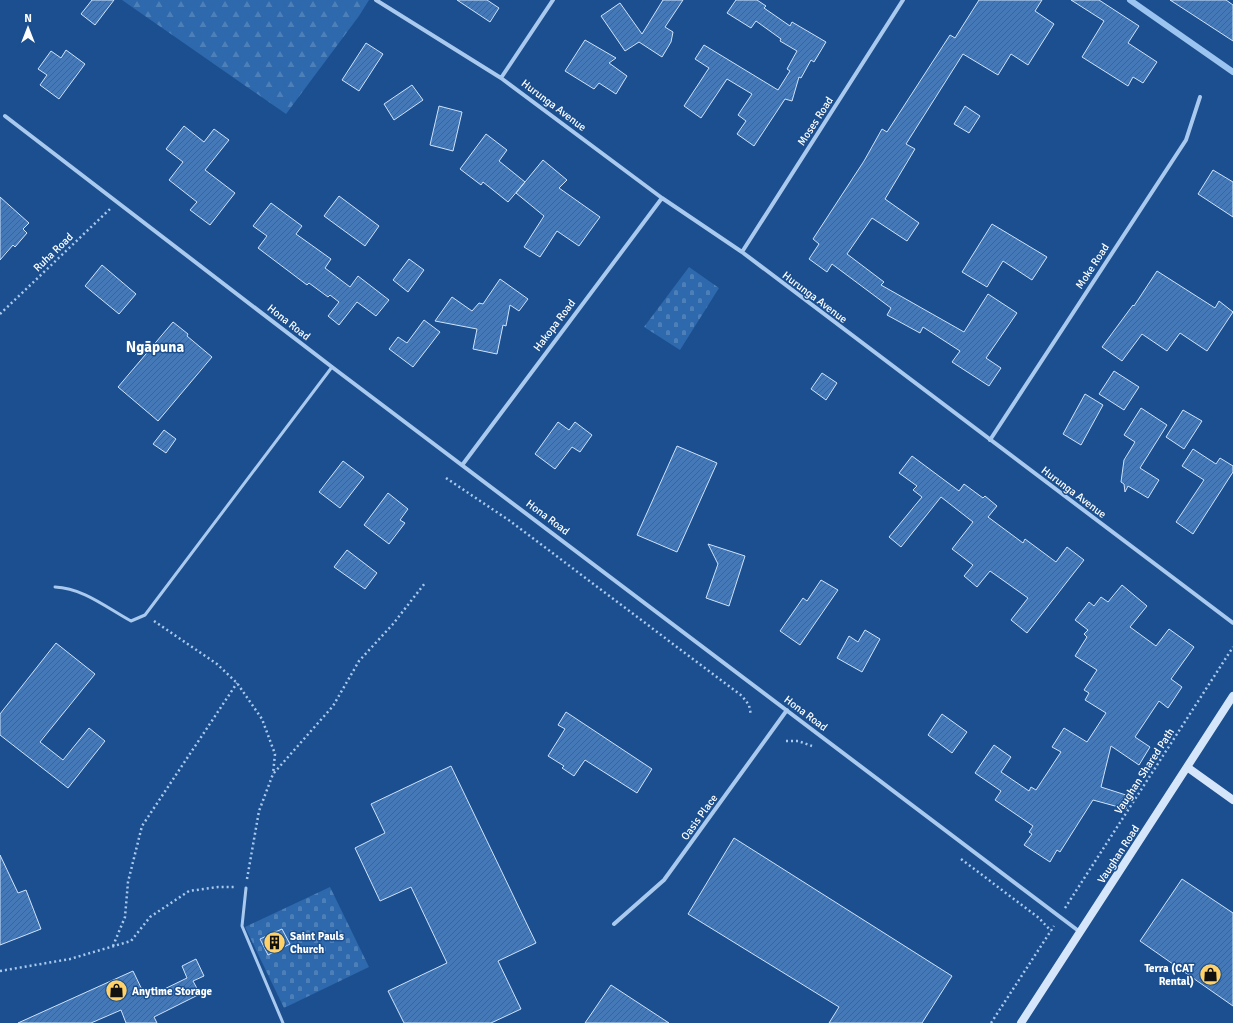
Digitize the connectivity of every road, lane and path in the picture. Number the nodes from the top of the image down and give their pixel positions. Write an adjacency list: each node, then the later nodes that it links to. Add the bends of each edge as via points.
1 (376, 0): 4 (street, Hurunga Avenue)
2 (553, 0): 4 (street)
3 (903, 0): 9 (street, Moses Road)
4 (501, 78): 7 (street, Hurunga Avenue)
5 (1200, 97): 12 (street, Moke Road, via 1186,140)
6 (5, 116): 8 (street, Hona Road)
7 (662, 198): 9 (street, Hurunga Avenue); 13 (street, Hakopa Road)
8 (117, 202): 10 (path, Ruha Road); 11 (street, Hona Road)
9 (742, 252): 12 (street, Hurunga Avenue)
10 (0, 314)
11 (332, 367): 13 (street, Hona Road); 17 (lane)
12 (990, 440): 18 (street, Hurunga Avenue)
13 (463, 464): 22 (street, Hona Road)
14 (446, 478): 23 (path, via 510,521 742,696 749,705)
15 (425, 582): 27 (path, via 393,624 359,661 333,706)
16 (55, 587): 17 (lane, via 65,587 102,603 131,621)
17 (145, 615): 20 (path, via 217,664)
18 (1233, 623)
19 (1233, 647): 31 (path, Vaughan Shared Path)
20 (237, 683): 27 (path, via 262,719 276,754); 34 (path, via 142,826 128,882 125,917)
21 (1233, 696): 26 (street, Vaughan Road)
22 (787, 710): 32 (street, Oasis Place, via 664,880); 33 (street, Hona Road)
23 (751, 715)
24 (786, 741): 25 (path, via 798,741)
25 (818, 750)
26 (1187, 767): 28 (street); 33 (street, Vaughan Road)
27 (273, 774): 30 (path, via 259,812)
28 (1233, 800)
29 (957, 856): 37 (path, via 1039,918 1051,931)
30 (246, 888): 34 (path, via 218,886 190,891 150,917 132,941); 36 (lane, via 242,926)
31 (1068, 904)
32 (614, 924)
33 (1080, 932): 38 (street, Vaughan Road)
34 (113, 946): 35 (path, via 70,959)
35 (0, 971)
36 (283, 1023)
37 (992, 1023)
38 (1022, 1023)

